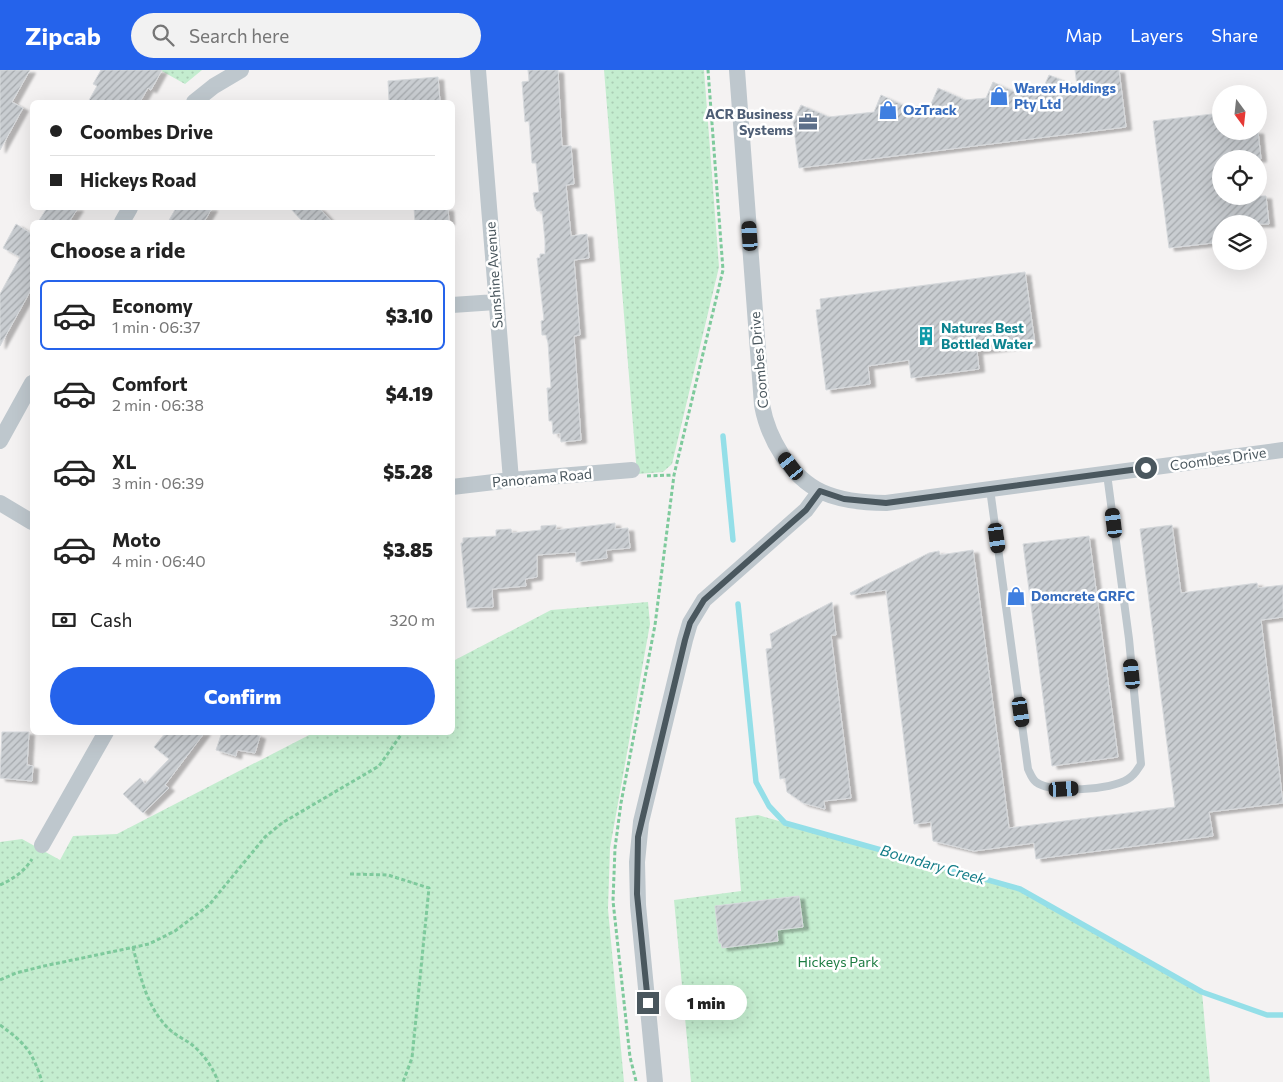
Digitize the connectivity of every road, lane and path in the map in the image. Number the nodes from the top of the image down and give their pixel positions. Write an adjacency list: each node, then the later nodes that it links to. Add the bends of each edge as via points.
1 (241, 70): 5 (street)
2 (478, 70): 6 (street, Sunshine Avenue)
3 (708, 70): 12 (path, via 724,270)
4 (737, 70): 17 (street, Coombes Drive, via 765,422 791,466)
5 (196, 100)
6 (496, 302): 7 (street); 14 (street, Sunshine Avenue)
7 (455, 305)
8 (30, 387): 9 (street)
9 (0, 441)
10 (1283, 450): 13 (street, Coombes Drive)
11 (632, 470): 12 (path, via 637,477); 14 (street, Panorama Road)
12 (674, 474): 31 (path, via 655,625 615,848 613,901)
13 (1107, 474): 16 (street, Coombes Drive); 16 (lane, via 1141,764 1136,773 1126,780 1098,786 1048,788 1037,782 1028,768)
14 (511, 480): 15 (street, Panorama Road)
15 (455, 487)
16 (990, 489): 17 (street, Coombes Drive, via 886,503 844,499)
17 (820, 491): 32 (street, via 806,510 704,600 690,623 685,640 641,822 637,862 638,905)
18 (0, 503): 19 (street)
19 (30, 521)
20 (104, 735): 22 (street)
21 (401, 735): 25 (path, via 379,766 282,823 265,837 209,905 175,930 148,944)
22 (42, 845): 24 (path, via 28,866)
23 (350, 874): 30 (path, via 388,876 429,888 412,1058)
24 (0, 884)
25 (133, 947): 26 (path, via 44,966); 29 (path, via 153,1010 169,1029 194,1046 215,1072)
26 (0, 980)
27 (0, 1025): 28 (path, via 16,1036 34,1057)
28 (42, 1082)
29 (218, 1082)
30 (403, 1082)
31 (636, 1082)
32 (656, 1082)

